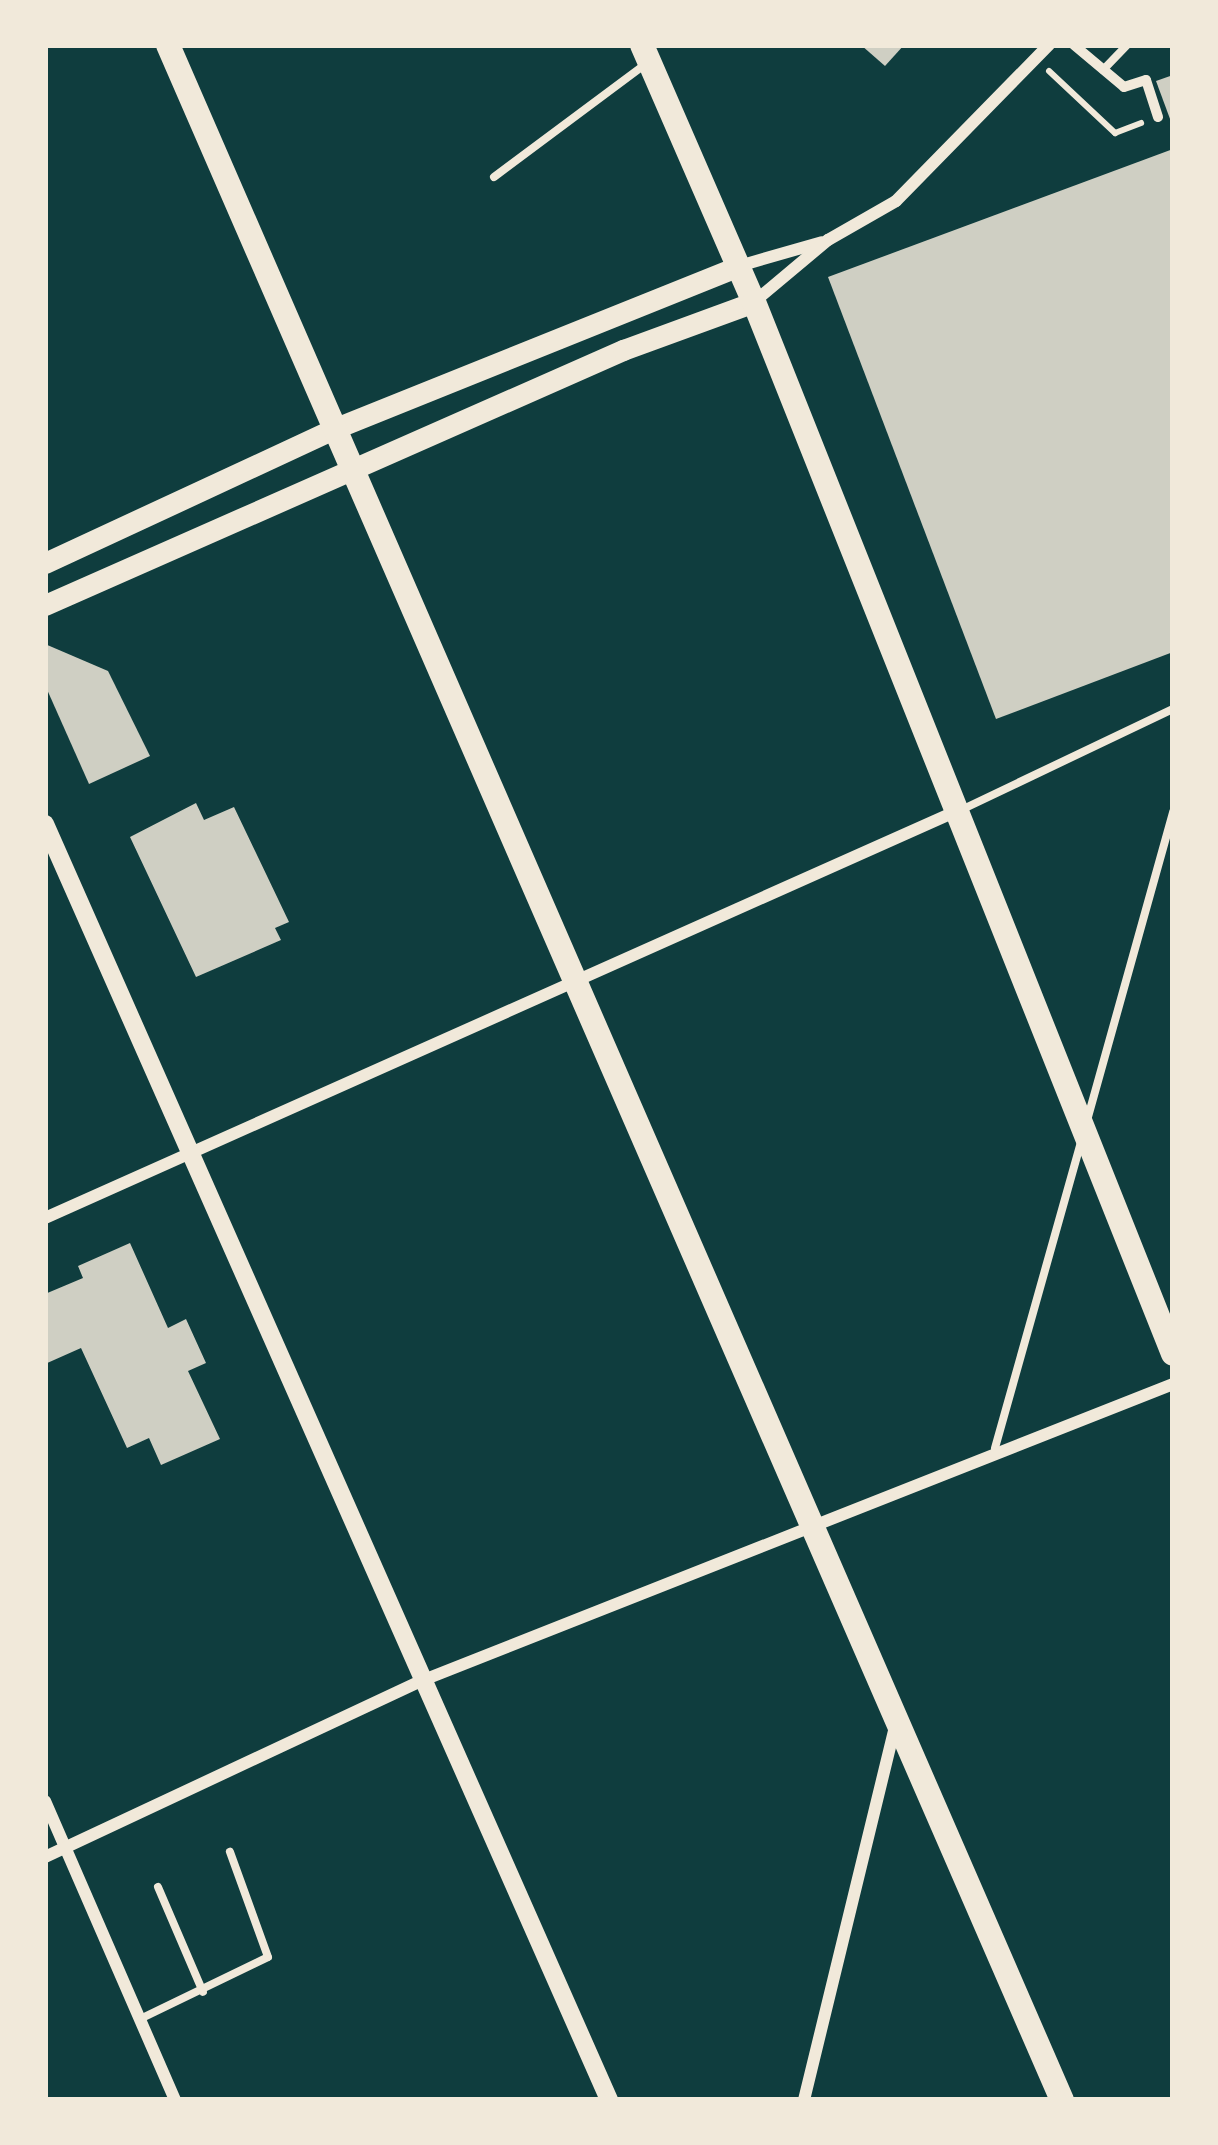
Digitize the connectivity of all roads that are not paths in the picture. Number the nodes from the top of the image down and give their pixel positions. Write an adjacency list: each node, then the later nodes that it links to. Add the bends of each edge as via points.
1 (168, 45): 12 (main road)
2 (1049, 45): 9 (street, via 910,188)
3 (1074, 45): 6 (street)
4 (1127, 45): 6 (lane)
5 (646, 53): 8 (lane); 10 (main road)
6 (1103, 70): 7 (street, via 1124,87 1146,80)
7 (1158, 117)
8 (494, 177)
9 (828, 240): 10 (street); 11 (street)
10 (739, 266): 11 (main road); 12 (main road)
11 (754, 302): 13 (main road, via 622,350); 17 (main road)
12 (336, 428): 13 (main road); 14 (main road)
13 (356, 468): 15 (main road); 20 (main road)
14 (45, 563)
15 (45, 605)
16 (1173, 709): 17 (lane)
17 (959, 810): 20 (street); 21 (main road)
18 (1173, 812): 21 (lane)
19 (45, 824): 22 (street)
20 (573, 986): 22 (street); 27 (main road)
21 (1086, 1124): 24 (main road); 26 (lane)
22 (188, 1155): 23 (street); 28 (street)
23 (45, 1218)
24 (1173, 1354)
25 (1173, 1384): 26 (street)
26 (995, 1448): 27 (street)
27 (813, 1521): 28 (street); 29 (main road)
28 (421, 1681): 31 (street); 38 (street)
29 (898, 1716): 39 (street); 40 (main road)
30 (45, 1801): 31 (street)
31 (66, 1849): 33 (street); 36 (street)
32 (230, 1852): 35 (lane, via 268,1957)
33 (45, 1857)
34 (158, 1887): 35 (lane)
35 (203, 1992): 36 (lane)
36 (139, 2019): 37 (street)
37 (175, 2100)
38 (609, 2100)
39 (804, 2100)
40 (1063, 2100)

